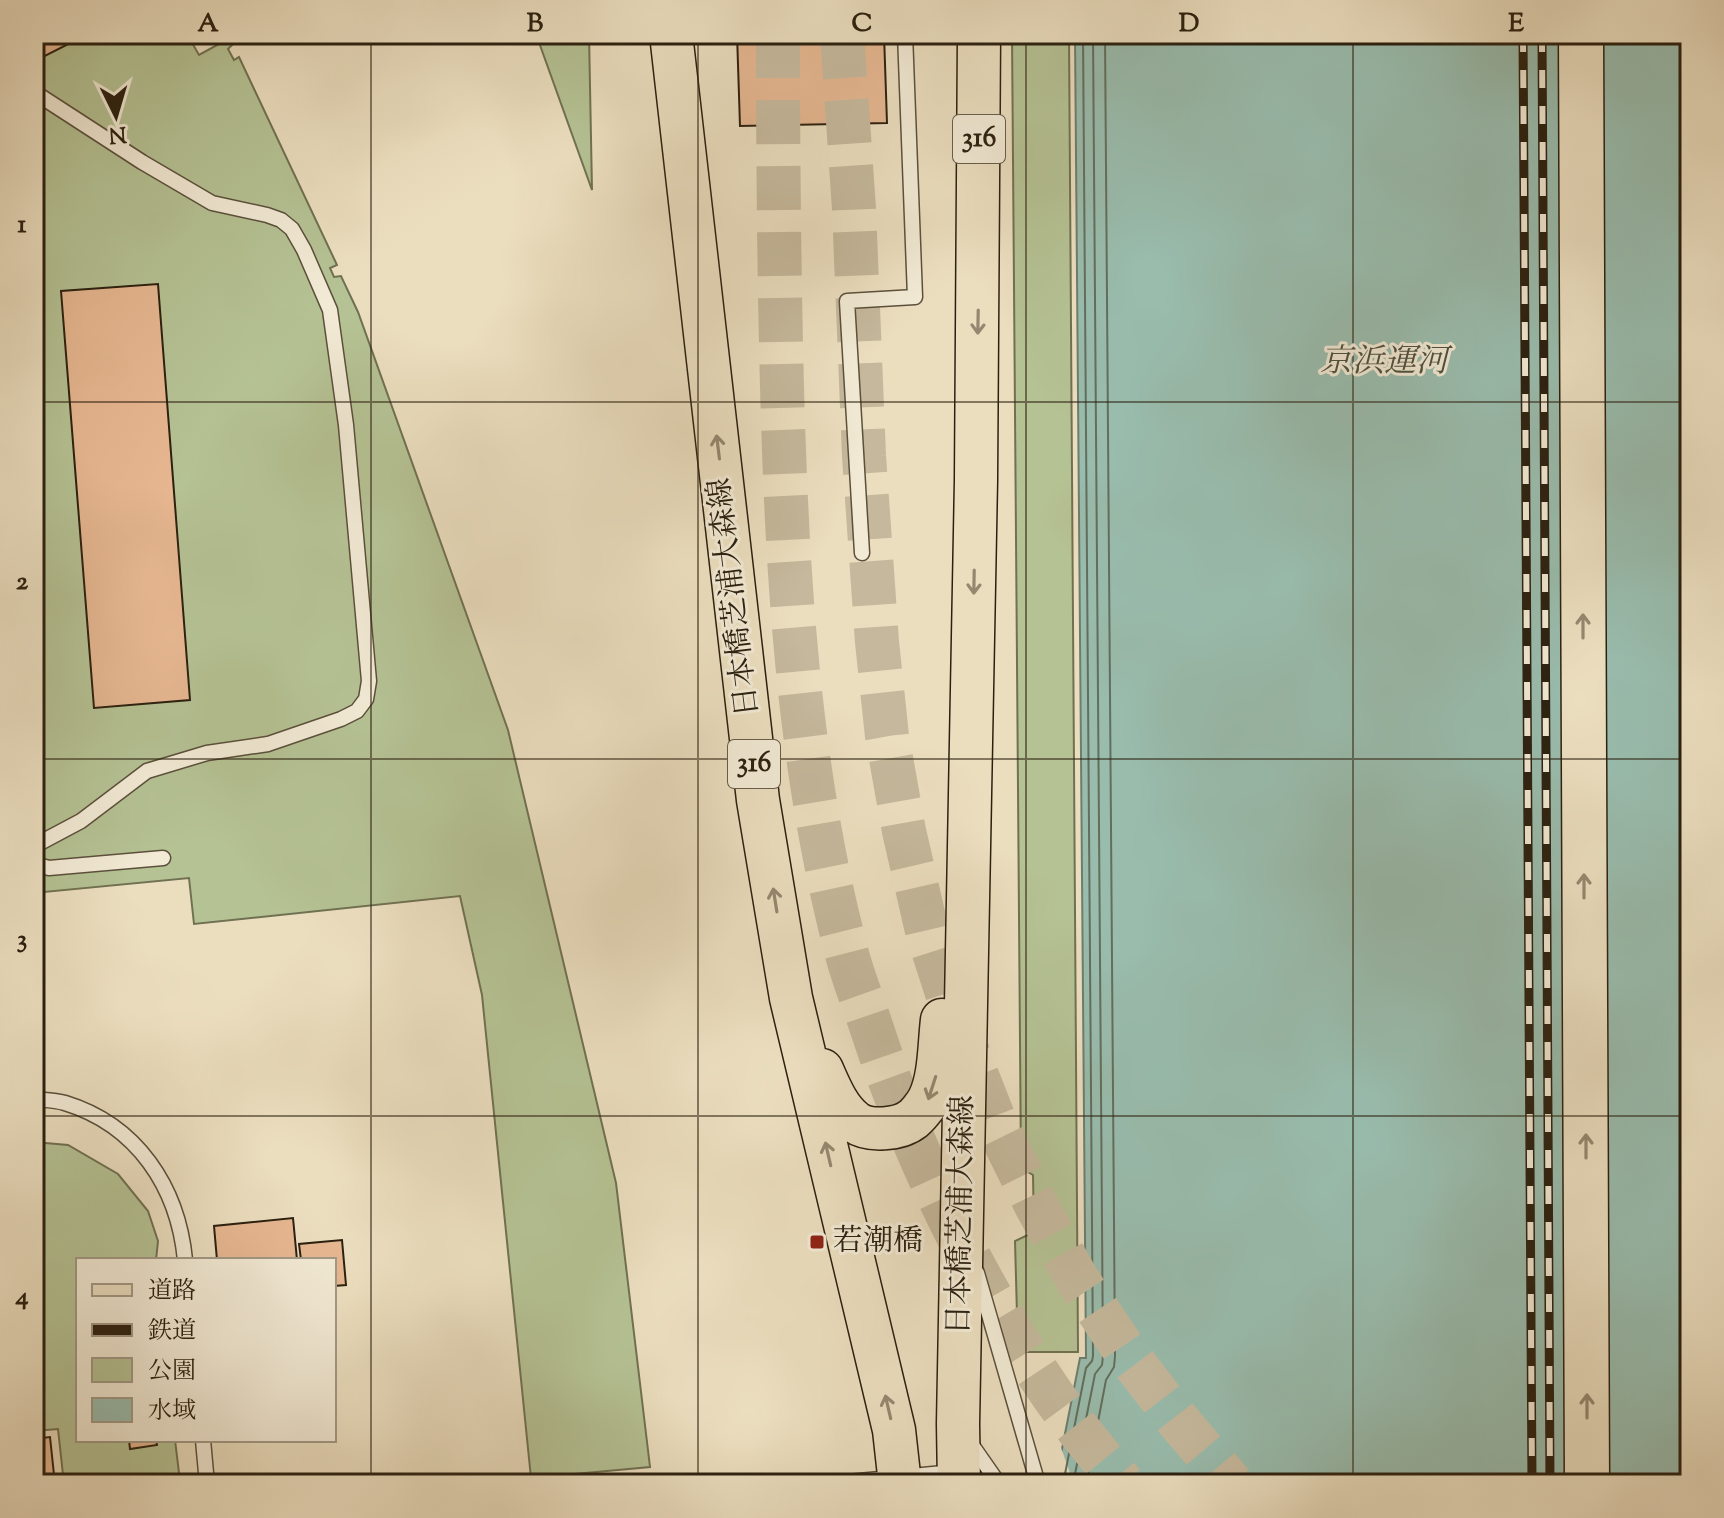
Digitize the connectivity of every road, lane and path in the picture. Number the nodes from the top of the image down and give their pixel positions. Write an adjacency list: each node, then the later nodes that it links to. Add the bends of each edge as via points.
1 (671, 34): 13 (main road, 日本橋芝浦大森線 / 316, one-way to 1, via 758,800)
2 (905, 34): 8 (lane, via 915,297 847,301)
3 (962, 34): 7 (main road)
4 (979, 34): 7 (main road, 日本橋芝浦大森線 / 316)
5 (1581, 34): 25 (highway, one-way to 5)
6 (34, 92): 10 (lane, via 212,203 281,220 304,250 330,310 369,681 366,699 341,719 268,744 207,753 147,771 81,821)
7 (979, 244): 9 (main road, 日本橋芝浦大森線 / 316, one-way to 9)
8 (862, 553)
9 (971, 760): 13 (main road, one-way to 13, via 936,1074 928,1100 914,1118 896,1127 857,1124 832,1093); 15 (main road, 日本橋芝浦大森線 / 316)
10 (34, 846)
11 (163, 858): 12 (lane, via 49,868)
12 (34, 864)
13 (791, 998): 20 (main road, 日本橋芝浦大森線 / 316, one-way to 13, via 894,1430)
14 (34, 1099): 16 (lane, via 63,1102 100,1118 132,1142 168,1192)
15 (962, 1218): 17 (main road, 日本橋芝浦大森線 / 316); 24 (lane)
16 (185, 1258)
17 (958, 1424): 19 (main road, 日本橋芝浦大森線 / 316); 23 (lane)
18 (203, 1442): 21 (lane)
19 (959, 1478): 20 (lane)
20 (900, 1480): 22 (lane)
21 (207, 1484)
22 (827, 1484)
23 (999, 1484)
24 (1038, 1484)
25 (1587, 1484)

